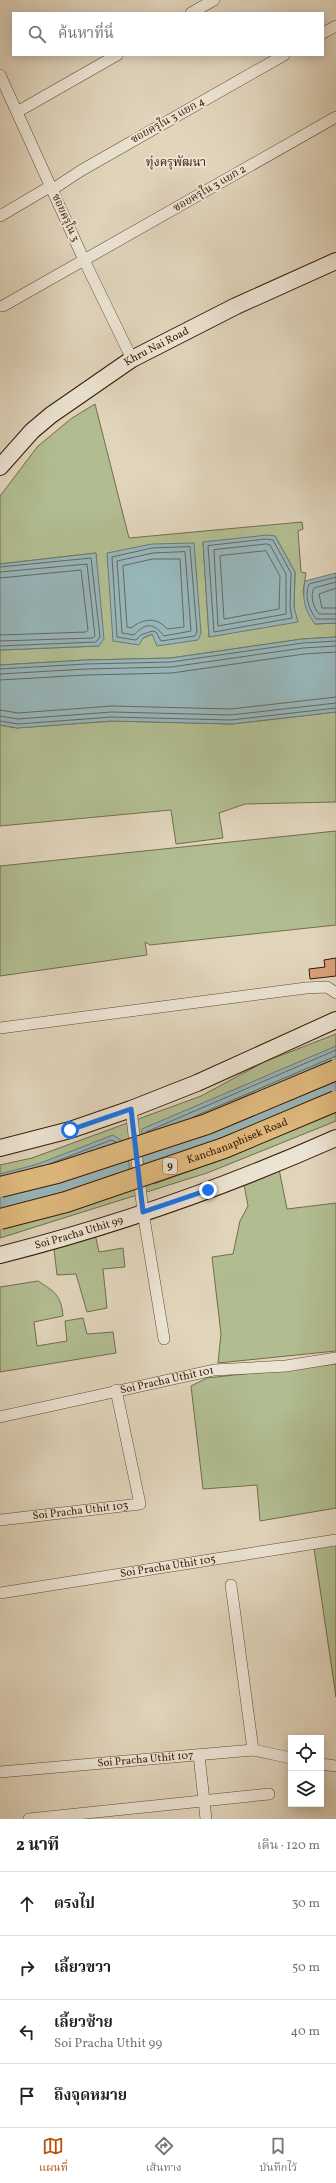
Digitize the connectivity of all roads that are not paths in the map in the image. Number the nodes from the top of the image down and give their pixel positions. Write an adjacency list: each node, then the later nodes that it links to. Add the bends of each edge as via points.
1 (214, 0): 2 (street)
2 (193, 12)
3 (336, 26): 4 (street)
4 (324, 32)
5 (115, 56): 8 (street)
6 (282, 56): 10 (street, ซอยครุใน 3 แยก 4)
7 (0, 76): 8 (street, ซอยครุใน 3)
8 (17, 112): 10 (street, ซอยครุใน 3)
9 (336, 117): 12 (street, ซอยครุใน 3 แยก 2)
10 (52, 188): 11 (street, ซอยครุใน 3 แยก 4); 12 (street, ซอยครุใน 3)
11 (0, 216)
12 (84, 260): 14 (street, ซอยครุใน 3 แยก 2); 15 (street, ซอยครุใน 3)
13 (336, 261): 15 (main road, Khru Nai Road, via 236,306)
14 (3, 306)
15 (132, 359): 16 (main road, Khru Nai Road, via 52,414 32,431)
16 (0, 467)
17 (336, 993): 19 (street, via 327,987 306,988)
18 (336, 1020): 22 (main road, via 197,1083)
19 (0, 1028)
20 (336, 1070): 25 (highway, bridge, via 207,1124 57,1173)
21 (336, 1101): 27 (highway, Kanchanaphisek Road / 9, bridge, via 224,1148 66,1202)
22 (131, 1109): 24 (main road, via 70,1130); 26 (street)
23 (336, 1138): 26 (main road, Soi Pracha Uthit 99, via 272,1165)
24 (0, 1148)
25 (0, 1188)
26 (143, 1212): 28 (main road, Soi Pracha Uthit 99); 29 (street)
27 (0, 1219)
28 (0, 1255)
29 (164, 1339)
30 (336, 1358): 31 (street, Soi Pracha Uthit 101, via 286,1366 214,1370)
31 (116, 1390): 32 (street, Soi Pracha Uthit 101); 33 (street, Soi Pracha Uthit 103, via 140,1504)
32 (0, 1416)
33 (0, 1520)
34 (336, 1540): 36 (street, Soi Pracha Uthit 105)
35 (231, 1585): 37 (street)
36 (0, 1593)
37 (253, 1750): 38 (street, Soi Pracha Uthit 107); 39 (street, Soi Pracha Uthit 107)
38 (199, 1755): 42 (street, Soi Pracha Uthit 107); 44 (street)
39 (288, 1757)
40 (324, 1764): 41 (street)
41 (336, 1766)
42 (0, 1772)
43 (269, 1794): 44 (street)
44 (204, 1801): 45 (street); 46 (street)
45 (29, 1819)
46 (206, 1819)

